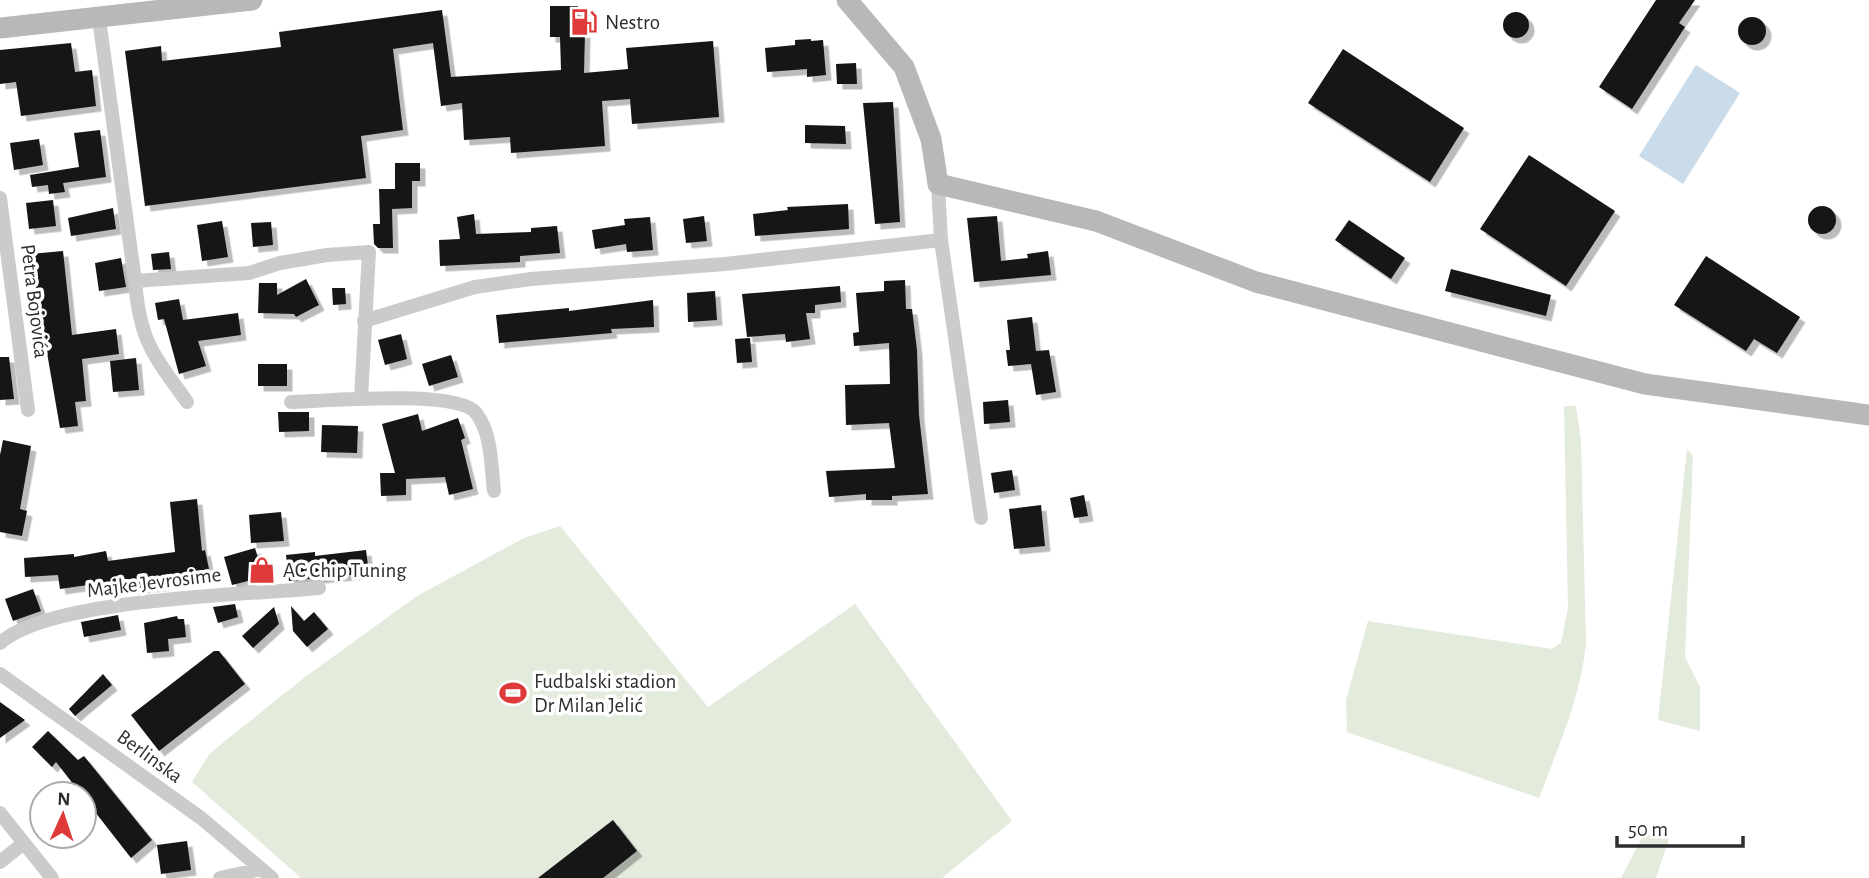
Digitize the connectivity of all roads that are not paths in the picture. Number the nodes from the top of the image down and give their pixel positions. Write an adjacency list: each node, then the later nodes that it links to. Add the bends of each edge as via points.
1 (252, 0): 3 (street)
2 (846, 0): 5 (street, via 904,67 931,139)
3 (99, 19): 4 (street); 8 (street)
4 (0, 28)
5 (938, 184): 7 (street); 14 (street, via 1096,221 1256,282 1645,384)
6 (0, 198): 13 (street, Petra Bojovića)
7 (942, 240): 9 (street, via 531,279 475,287); 16 (street)
8 (135, 281): 9 (street, via 249,273 280,263 369,252); 11 (street, via 145,338)
9 (365, 321): 10 (street)
10 (361, 400): 12 (street); 15 (street, via 443,400 469,406 488,438)
11 (187, 402)
12 (291, 402)
13 (28, 410)
14 (1869, 415)
15 (494, 491)
16 (981, 518)
17 (319, 588): 18 (street, Majke Jevrosime, via 243,592 73,613 42,620 9,634)
18 (0, 643)
19 (0, 674): 23 (street, Berlinska, via 201,818)
20 (0, 813): 21 (street)
21 (24, 843): 22 (street); 24 (street)
22 (0, 862)
23 (266, 874): 25 (street)
24 (52, 878)
25 (220, 878)

